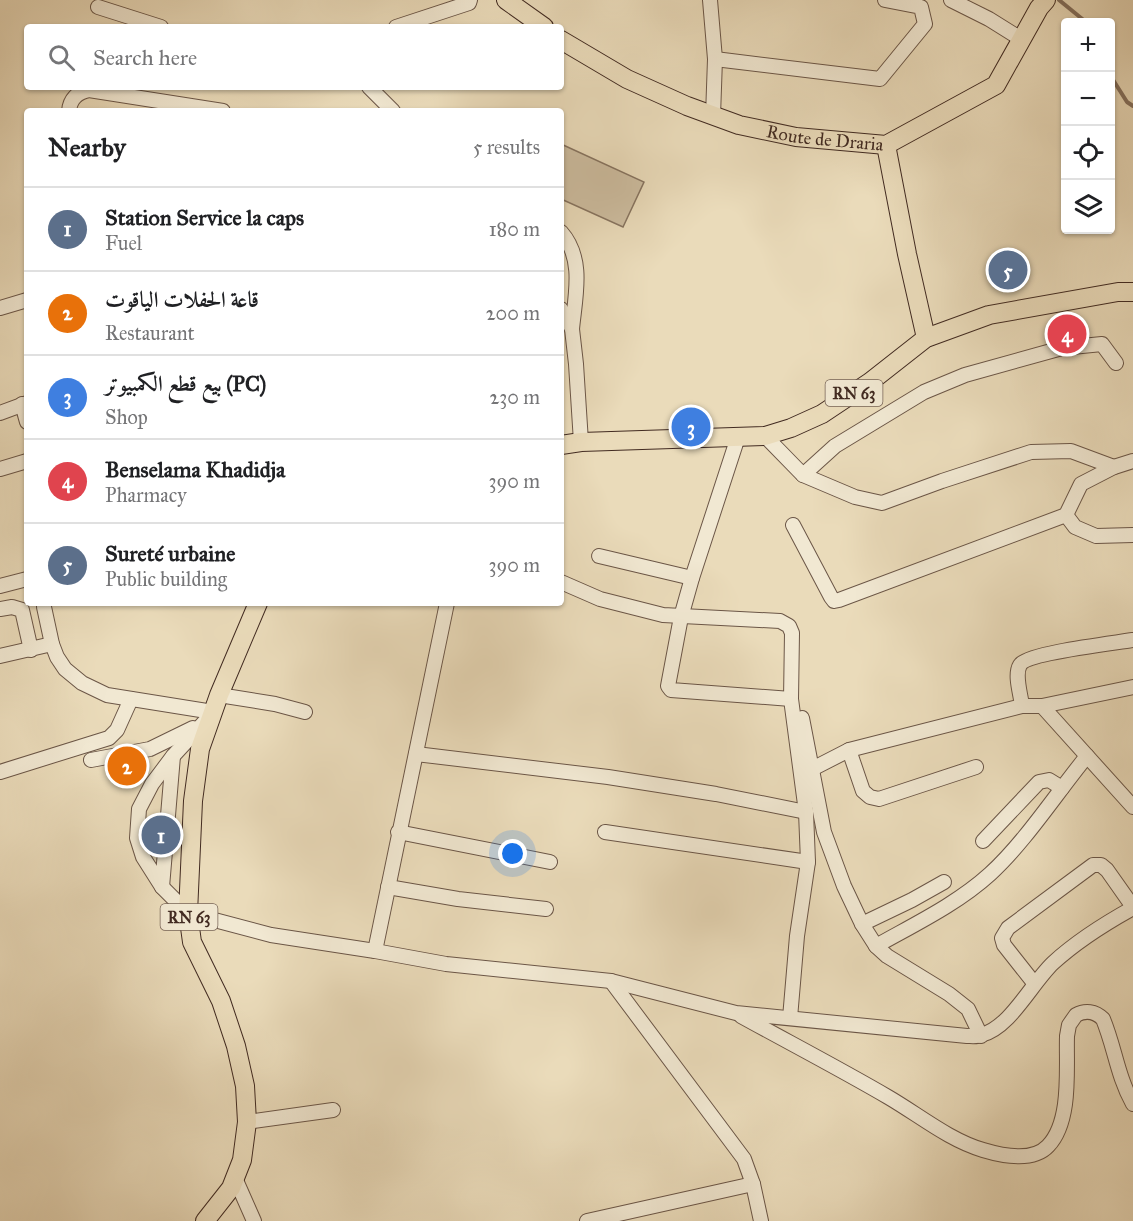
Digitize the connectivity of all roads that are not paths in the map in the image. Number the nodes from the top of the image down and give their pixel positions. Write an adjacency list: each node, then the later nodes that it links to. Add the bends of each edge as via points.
1 (470, 0): 10 (street)
2 (506, 0): 11 (main road)
3 (710, 0): 14 (street)
4 (885, 0): 6 (street)
5 (951, 0): 12 (street)
6 (924, 4): 14 (street, via 925,24 880,79)
7 (1043, 4): 12 (main road, Route de Draria)
8 (98, 7): 9 (street)
9 (152, 24)
10 (405, 24)
11 (540, 24)
12 (1021, 39): 22 (main road, Route de Draria, via 996,85)
13 (564, 42): 21 (main road, Route de Draria, via 627,79)
14 (715, 59): 21 (street)
15 (88, 90): 18 (street, via 73,98)
16 (88, 90): 19 (street)
17 (372, 90): 20 (street)
18 (70, 108)
19 (204, 108)
20 (390, 108)
21 (713, 116): 22 (main road, Route de Draria, via 796,138)
22 (886, 145): 29 (main road)
23 (564, 236): 28 (street, via 578,272)
24 (1133, 292): 29 (main road, RN 63, via 989,315)
25 (24, 301): 26 (street)
26 (0, 308)
27 (564, 314): 28 (street)
28 (572, 329): 35 (street)
29 (926, 338): 33 (main road, RN 63, via 822,414)
30 (1116, 363): 41 (street, via 1102,344 1062,348 965,375 882,416 835,446)
31 (24, 403): 32 (street)
32 (0, 413)
33 (765, 436): 34 (main road, RN 63); 41 (street)
34 (738, 437): 35 (main road, RN 63); 46 (street)
35 (581, 442): 36 (main road, RN 63)
36 (564, 445)
37 (1133, 461): 39 (street)
38 (24, 462): 40 (street)
39 (1114, 467): 41 (street, via 1071,451 1031,452 882,503 855,497); 42 (street, via 1081,484)
40 (0, 469)
41 (803, 475)
42 (1066, 515): 43 (street, via 834,601); 44 (street, via 1075,527 1096,536)
43 (793, 525)
44 (1133, 535)
45 (599, 556): 46 (street)
46 (692, 578): 54 (street)
47 (24, 580): 49 (street)
48 (564, 583): 54 (street, via 600,599)
49 (0, 586)
50 (257, 606): 61 (main road, RN 63)
51 (446, 606): 69 (street)
52 (44, 607): 56 (street)
53 (0, 609): 57 (street, via 22,610)
54 (681, 617): 59 (street, via 780,621 792,633); 63 (street, via 668,689)
55 (1133, 640): 64 (street, via 1040,655 1022,662 1018,678)
56 (52, 644): 57 (street); 62 (street, via 65,669 82,683 107,695)
57 (31, 650): 58 (street)
58 (0, 656)
59 (792, 666): 63 (street); 74 (street)
60 (1133, 687): 65 (street)
61 (219, 695): 66 (street); 67 (main road, RN 63)
62 (131, 699): 67 (street); 75 (street, via 117,730 109,738)
63 (791, 699): 78 (street)
64 (1022, 706): 65 (street); 68 (street)
65 (1042, 706): 71 (street)
66 (305, 712)
67 (208, 717): 70 (street); 72 (street, via 150,749); 89 (main road, RN 63, via 193,801)
68 (849, 750): 73 (street, via 863,791 879,799); 74 (street)
69 (416, 754): 78 (street, via 608,777); 79 (street)
70 (173, 756): 85 (street); 85 (street, via 152,784 140,809 137,838 143,857)
71 (1087, 756): 76 (street); 77 (street)
72 (90, 760)
73 (976, 767)
74 (812, 769): 90 (street, via 824,832)
75 (0, 772)
76 (1062, 788): 81 (street, via 1049,780 1039,782); 91 (street, via 985,878 950,904)
77 (1133, 807)
78 (806, 812): 83 (street)
79 (399, 832): 82 (street); 86 (street)
80 (605, 832): 83 (street)
81 (983, 841)
82 (550, 862)
83 (808, 862): 96 (street)
84 (944, 882): 90 (street)
85 (162, 887): 89 (street)
86 (388, 887): 88 (street); 92 (street)
87 (1133, 907): 94 (street, via 1086,936); 94 (street, via 1107,870 1094,865 1017,922 1006,931 1003,942)
88 (546, 909)
89 (188, 913): 92 (street, via 271,935); 100 (main road, RN 63, via 192,942 221,1000 236,1046)
90 (862, 924): 91 (street)
91 (876, 946): 97 (street, via 957,999 968,1009)
92 (375, 951): 93 (street, via 446,964)
93 (611, 981): 95 (street); 102 (street, via 744,1159)
94 (1034, 983): 97 (street, via 1006,1019)
95 (736, 1013): 96 (street); 98 (street, via 962,1142 995,1154 1019,1156 1039,1153 1056,1135 1064,1113 1069,1026 1076,1015 1090,1012 1103,1019 1116,1066)
96 (790, 1018): 97 (street)
97 (981, 1036)
98 (1133, 1104)
99 (333, 1110): 100 (street)
100 (248, 1122): 101 (main road, RN 63)
101 (235, 1178): 104 (main road, RN 63); 105 (street)
102 (753, 1184): 103 (street); 106 (street)
103 (593, 1220)
104 (205, 1221)
105 (254, 1221)
106 (761, 1221)

